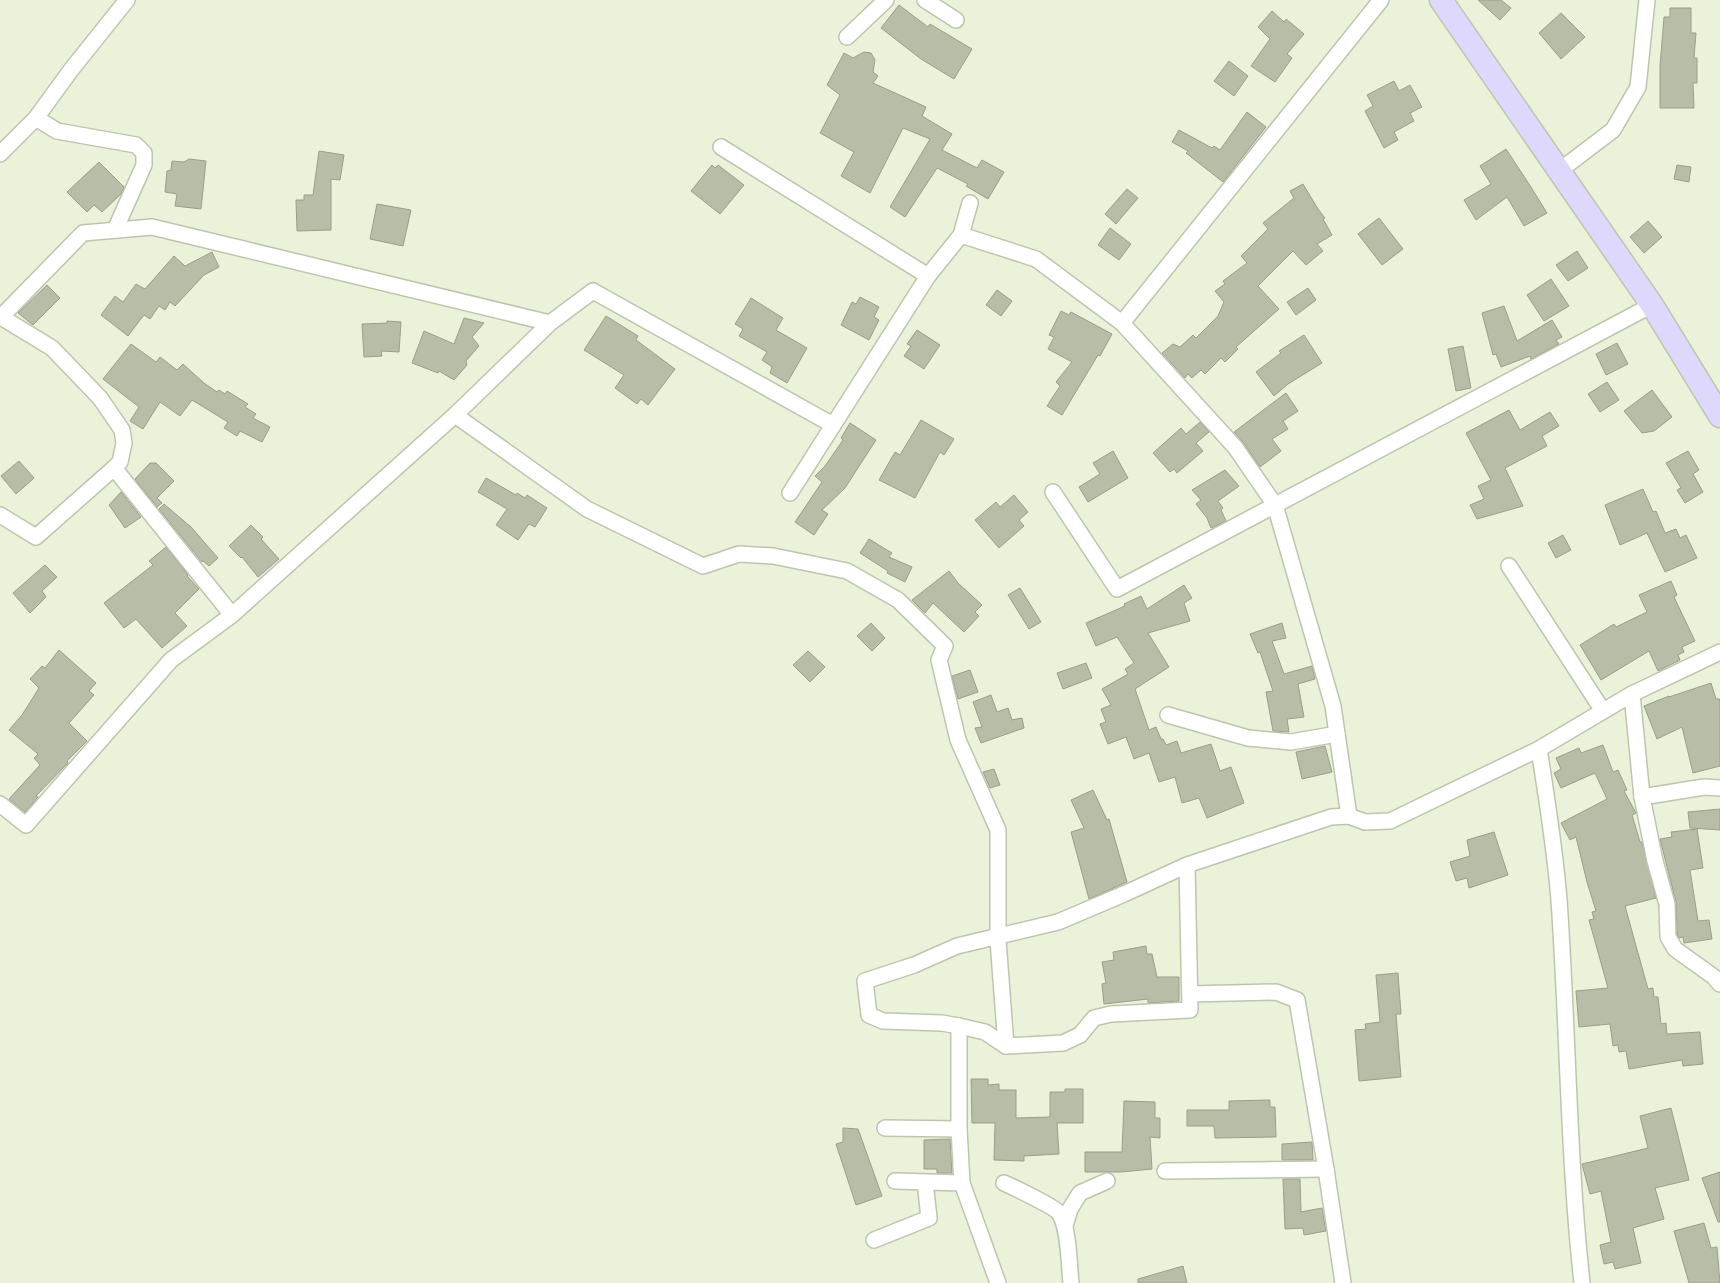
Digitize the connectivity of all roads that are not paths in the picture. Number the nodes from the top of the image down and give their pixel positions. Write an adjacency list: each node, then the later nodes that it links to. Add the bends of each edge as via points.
1 (127, 0): 9 (street)
2 (886, 0): 8 (street)
3 (925, 0): 7 (street)
4 (1381, 0): 20 (street)
5 (1441, 0): 12 (street)
6 (1647, 0): 12 (street, via 1638,86 1613,130)
7 (956, 20)
8 (847, 37)
9 (36, 118): 11 (street); 14 (street, via 57,131 136,145 144,153 144,165)
10 (721, 147): 16 (street)
11 (0, 154)
12 (1559, 172): 17 (street)
13 (970, 203): 15 (street)
14 (115, 230): 18 (street, via 83,233); 19 (street, via 152,227)
15 (961, 235): 16 (street); 20 (street, via 1036,260)
16 (928, 276): 23 (street)
17 (1652, 305): 22 (street); 27 (street)
18 (1, 317): 24 (street, via 52,348 100,398 122,430 124,443 120,462)
19 (550, 323): 21 (street); 23 (street, via 593,291)
20 (1122, 323): 27 (street, via 1235,447)
21 (455, 414): 30 (street); 42 (street, via 587,509 703,566 740,554 773,556 847,571 898,600 945,646 939,660 958,740 998,830)
22 (1720, 416)
23 (833, 425): 26 (street)
24 (114, 468): 28 (street, via 36,537); 30 (street)
25 (1053, 492): 27 (street, via 1117,589)
26 (790, 493)
27 (1275, 505): 35 (street, via 1333,706)
28 (0, 515)
29 (1509, 566): 33 (street)
30 (232, 615): 39 (street, via 171,660 26,825)
31 (1720, 652): 32 (street)
32 (1632, 694): 33 (street); 38 (street)
33 (1603, 711): 36 (street)
34 (1168, 715): 35 (street, via 1248,738 1290,742)
35 (1337, 734): 40 (street)
36 (1539, 749): 40 (street, via 1390,821 1366,822); 61 (street, via 1558,900 1570,1137)
37 (1720, 788): 38 (street, via 1704,787)
38 (1642, 797): 43 (street, via 1667,904 1668,937 1676,949)
39 (0, 804)
40 (1349, 816): 41 (street, via 1331,817)
41 (1187, 865): 42 (street, via 1058,922); 44 (street)
42 (998, 936): 45 (street, via 956,946 914,965 865,981 869,1015 883,1021); 46 (street)
43 (1720, 984)
44 (1190, 994): 46 (street, via 1190,1010 1111,1014 1094,1018 1080,1035 1064,1042); 49 (street, via 1276,992 1297,1000)
45 (959, 1026): 46 (street, via 985,1032); 48 (street)
46 (1006, 1046)
47 (885, 1128): 48 (street)
48 (959, 1129): 54 (street)
49 (1326, 1169): 50 (street); 60 (street)
50 (1165, 1171)
51 (895, 1181): 53 (street)
52 (1107, 1181): 56 (street, via 1080,1193)
53 (925, 1182): 54 (street); 57 (street, via 928,1218)
54 (962, 1183): 58 (street)
55 (1004, 1183): 56 (street, via 1059,1212)
56 (1065, 1226): 59 (street)
57 (874, 1240)
58 (998, 1283)
59 (1071, 1283)
60 (1343, 1283)
61 (1582, 1283)

